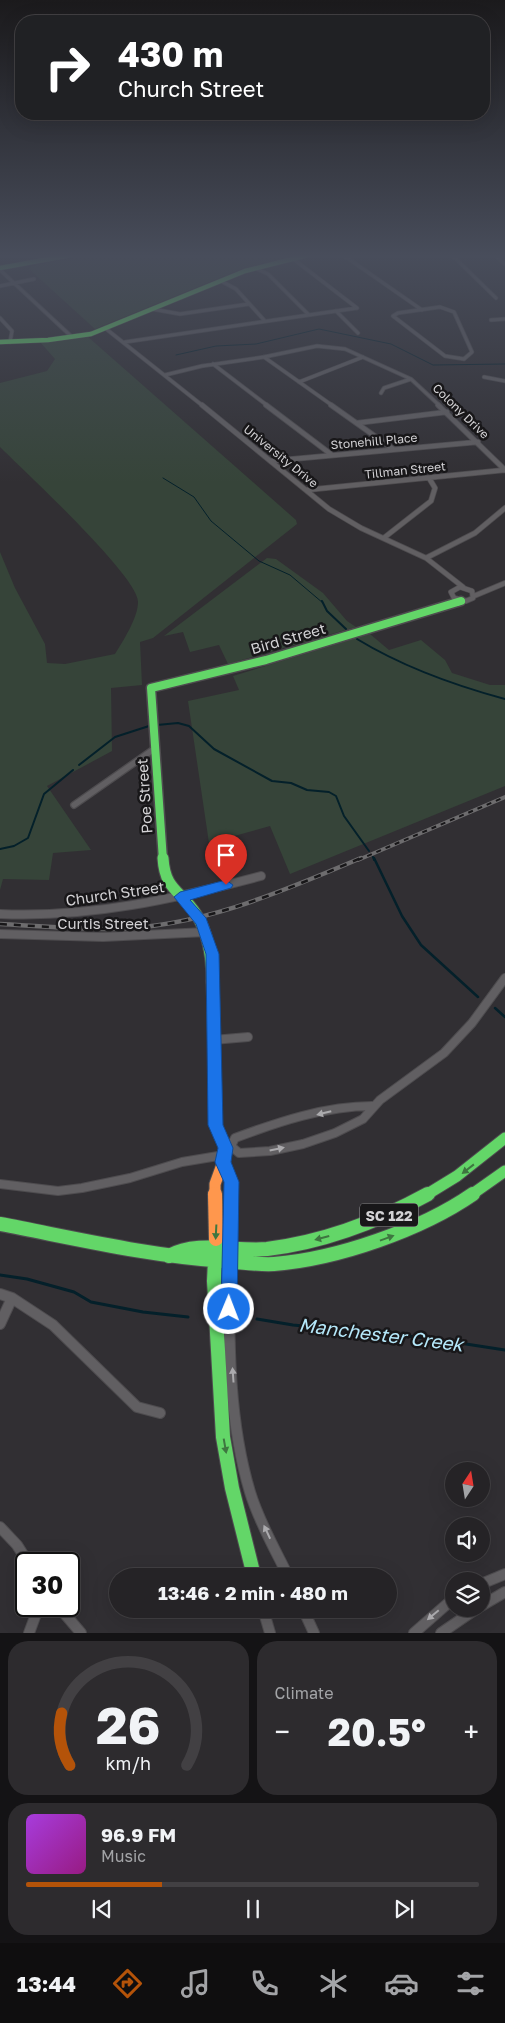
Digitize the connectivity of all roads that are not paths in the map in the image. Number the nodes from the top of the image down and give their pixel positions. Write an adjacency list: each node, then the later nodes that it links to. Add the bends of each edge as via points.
1 (12, 331): 10 (street)
2 (66, 331): 8 (street)
3 (98, 331): 8 (street)
4 (110, 331): 11 (street, University Drive)
5 (206, 331): 11 (street)
6 (413, 331): 7 (street, via 445,356 464,358 472,352)
7 (463, 331)
8 (72, 337): 10 (street)
9 (0, 342): 10 (street)
10 (10, 342)
11 (125, 342): 15 (street, University Drive)
12 (264, 357): 13 (street, Colony Drive, via 327,346); 14 (street, Colony Drive); 19 (street)
13 (363, 357): 17 (street, Colony Drive); 19 (street)
14 (213, 364): 15 (street, Colony Drive); 25 (street)
15 (165, 375): 26 (street, University Drive)
16 (484, 377): 18 (street)
17 (411, 379): 20 (street, via 384,388); 21 (street, Colony Drive)
18 (505, 381)
19 (298, 382): 22 (street)
20 (381, 393)
21 (447, 412): 22 (street); 23 (street, Colony Drive)
22 (357, 423): 24 (street)
23 (478, 442): 24 (street, Stonehill Place); 27 (street, Colony Drive)
24 (393, 449): 25 (street, Stonehill Place)
25 (332, 455): 26 (street, Stonehill Place)
26 (271, 461): 29 (street, University Drive)
27 (505, 470): 28 (street, Tillman Street)
28 (429, 478): 29 (street, Tillman Street); 31 (street, via 435,488 431,501)
29 (306, 490): 31 (street, University Drive, via 339,516)
30 (505, 508): 32 (street, via 475,533)
31 (385, 538): 32 (street, University Drive)
32 (426, 558): 33 (street, University Drive)
33 (455, 581): 35 (street, University Drive); 36 (street)
34 (505, 583): 38 (street, Bird Street)
35 (463, 587): 36 (street); 38 (street)
36 (455, 588): 37 (street, Bird Street)
37 (451, 594): 39 (street); 40 (street, Bird Street, via 450,598)
38 (473, 594): 39 (street, Bird Street, via 472,599)
39 (462, 601): 40 (street, Bird Street)
40 (432, 609): 41 (street, Bird Street, via 266,660)
41 (150, 688): 42 (street, Poe Street)
42 (154, 749): 43 (street); 45 (street, Poe Street, via 164,874)
43 (74, 805)
44 (261, 876): 45 (street, Church Street)
45 (180, 897): 46 (street, Church Street, via 62,914); 47 (street, Poe Street, via 195,912)
46 (0, 914)
47 (206, 932): 48 (street, Curtis Street, via 85,938); 51 (street, Poe Street, via 213,966)
48 (0, 934)
49 (505, 978): 52 (street, via 454,1043 433,1063)
50 (248, 1037): 51 (street)
51 (213, 1040): 54 (street, Poe Street, via 216,1125)
52 (372, 1106): 54 (street, one-way to 54, via 356,1105 235,1138); 54 (street, one-way to 52, via 256,1154 298,1145 366,1118)
53 (505, 1136): 58 (street, SC 122, one-way to 58, via 440,1189 372,1222 318,1240)
54 (226, 1153): 56 (street, via 82,1188 58,1191); 58 (street, via 231,1182); 59 (street, one-way to 59, via 215,1184)
55 (505, 1171): 60 (street, SC 122, one-way to 55, via 273,1264 326,1256 374,1242 408,1230 457,1205)
56 (0, 1184)
57 (0, 1224): 59 (street, SC 122, via 169,1256)
58 (230, 1250): 59 (street, SC 122); 60 (street)
59 (215, 1254): 60 (street, SC 122); 66 (street, one-way to 66, via 223,1437)
60 (229, 1261): 65 (street, one-way to 60, via 237,1436)
61 (0, 1294): 62 (street)
62 (12, 1298): 63 (street); 64 (street, via 52,1325 137,1407)
63 (0, 1324)
64 (160, 1413)
65 (247, 1483): 66 (street); 70 (street, one-way to 65)
66 (232, 1488): 69 (street)
67 (0, 1527): 68 (street)
68 (21, 1552)
69 (252, 1568)
70 (284, 1568)
71 (505, 1574): 72 (street)
72 (490, 1580)
73 (505, 1592): 74 (street)
74 (490, 1601)
75 (445, 1606): 85 (street, one-way to 85)
76 (35, 1617): 81 (street)
77 (67, 1617): 82 (street)
78 (464, 1617): 86 (street)
79 (266, 1618): 83 (street)
80 (307, 1618): 84 (street)
81 (29, 1633)
82 (81, 1633)
83 (270, 1633)
84 (314, 1633)
85 (414, 1633)
86 (441, 1633)

